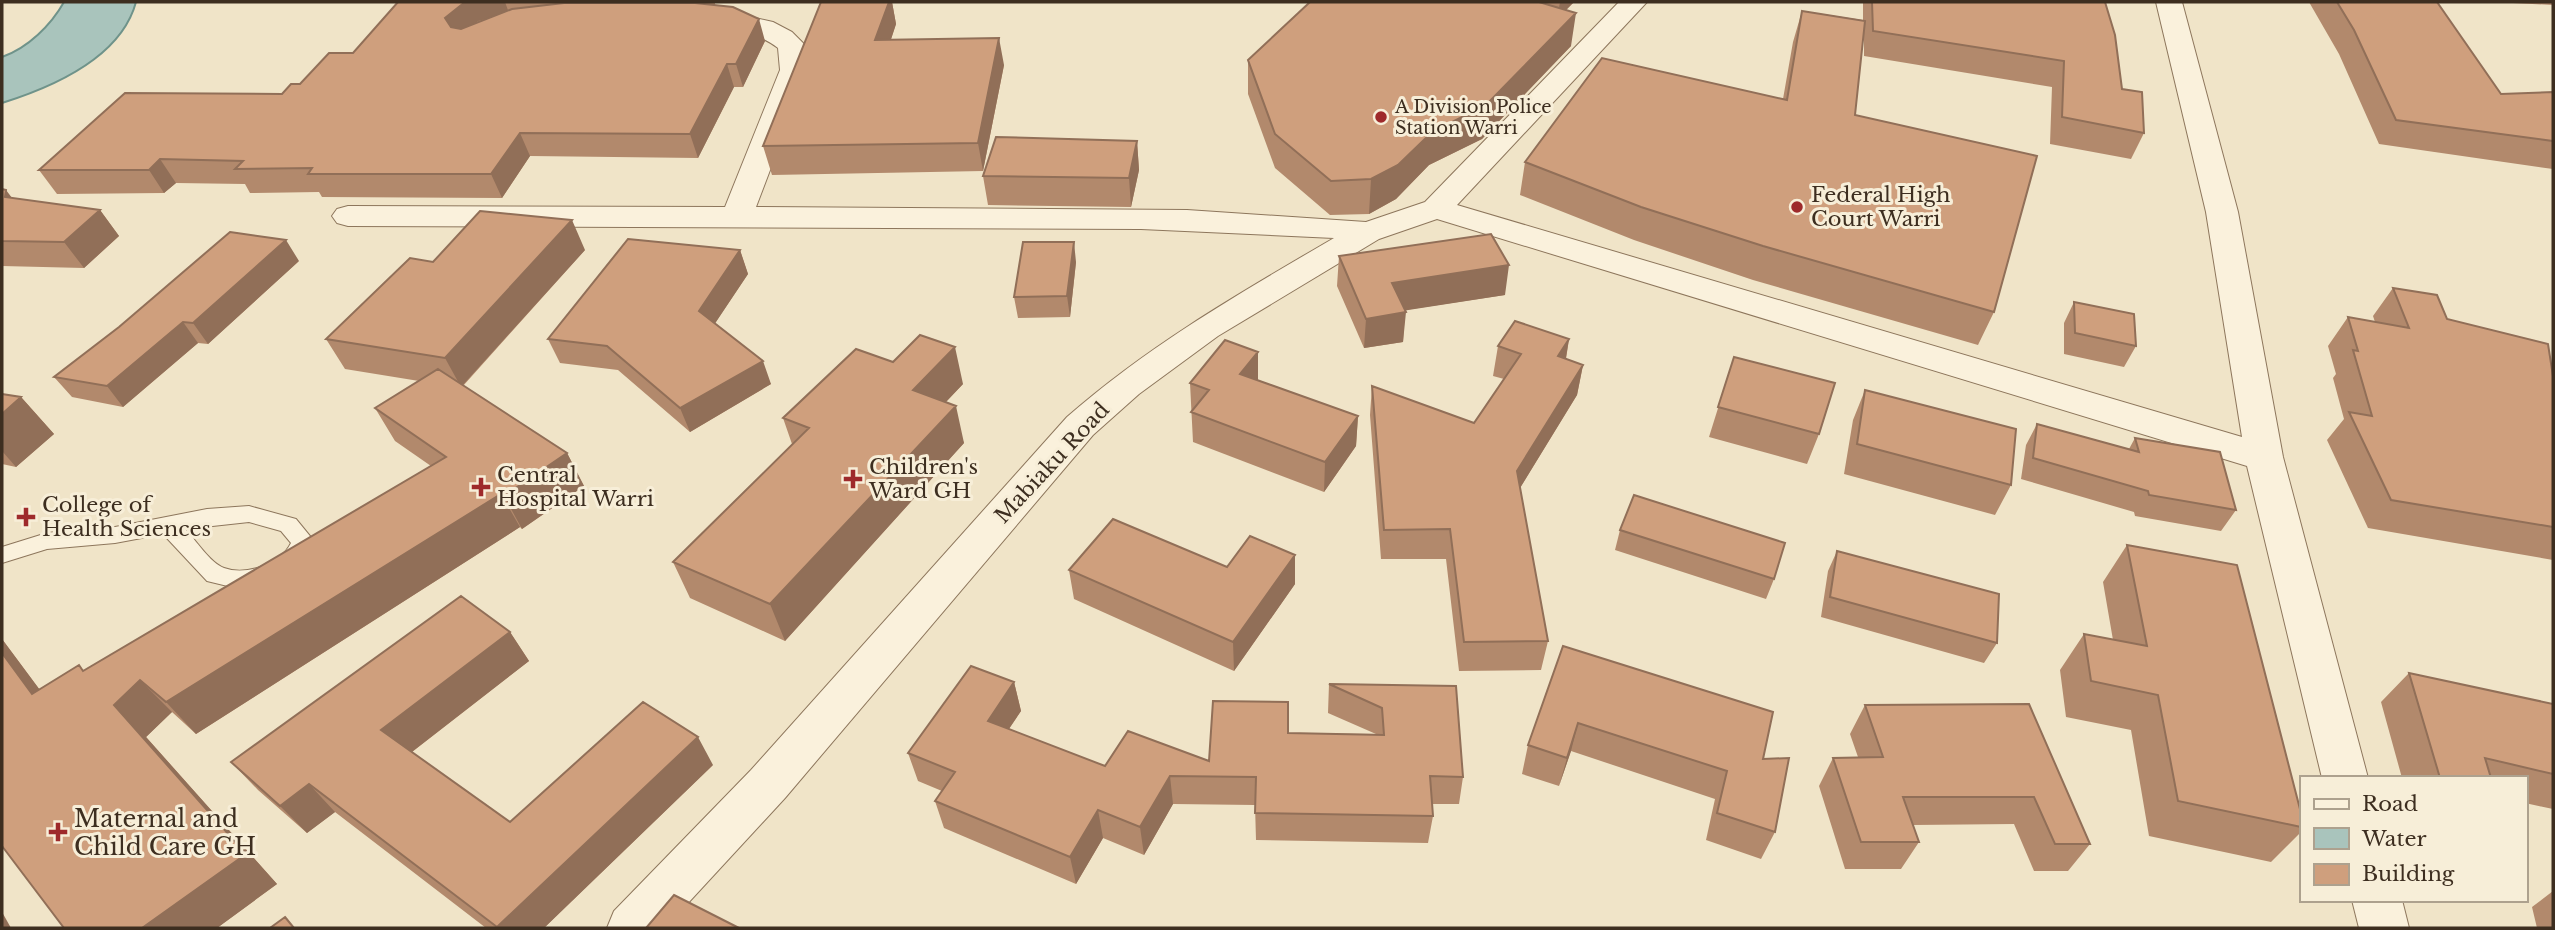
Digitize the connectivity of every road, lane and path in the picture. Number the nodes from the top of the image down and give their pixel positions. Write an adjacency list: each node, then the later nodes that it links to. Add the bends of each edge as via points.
1 (1634, 2): 4 (street, Mabiaku Road, via 1582,38)
2 (2169, 2): 8 (street, via 2222,212)
3 (688, 15): 6 (street, via 745,20 775,32 791,45 794,70)
4 (1436, 209): 7 (street, Mabiaku Road); 8 (street)
5 (348, 216): 6 (street)
6 (737, 216): 7 (street, via 1169,220)
7 (1368, 232): 13 (street, Mabiaku Road, via 1206,328 1126,385 1080,426 768,784)
8 (2264, 457): 11 (street)
9 (167, 524): 9 (lane, via 249,514 288,525 303,541 296,556 273,572 240,580 215,575); 10 (lane, via 115,535 47,541)
10 (2, 555)
11 (2344, 776)
12 (2378, 902): 14 (street)
13 (632, 928)
14 (2384, 928)

